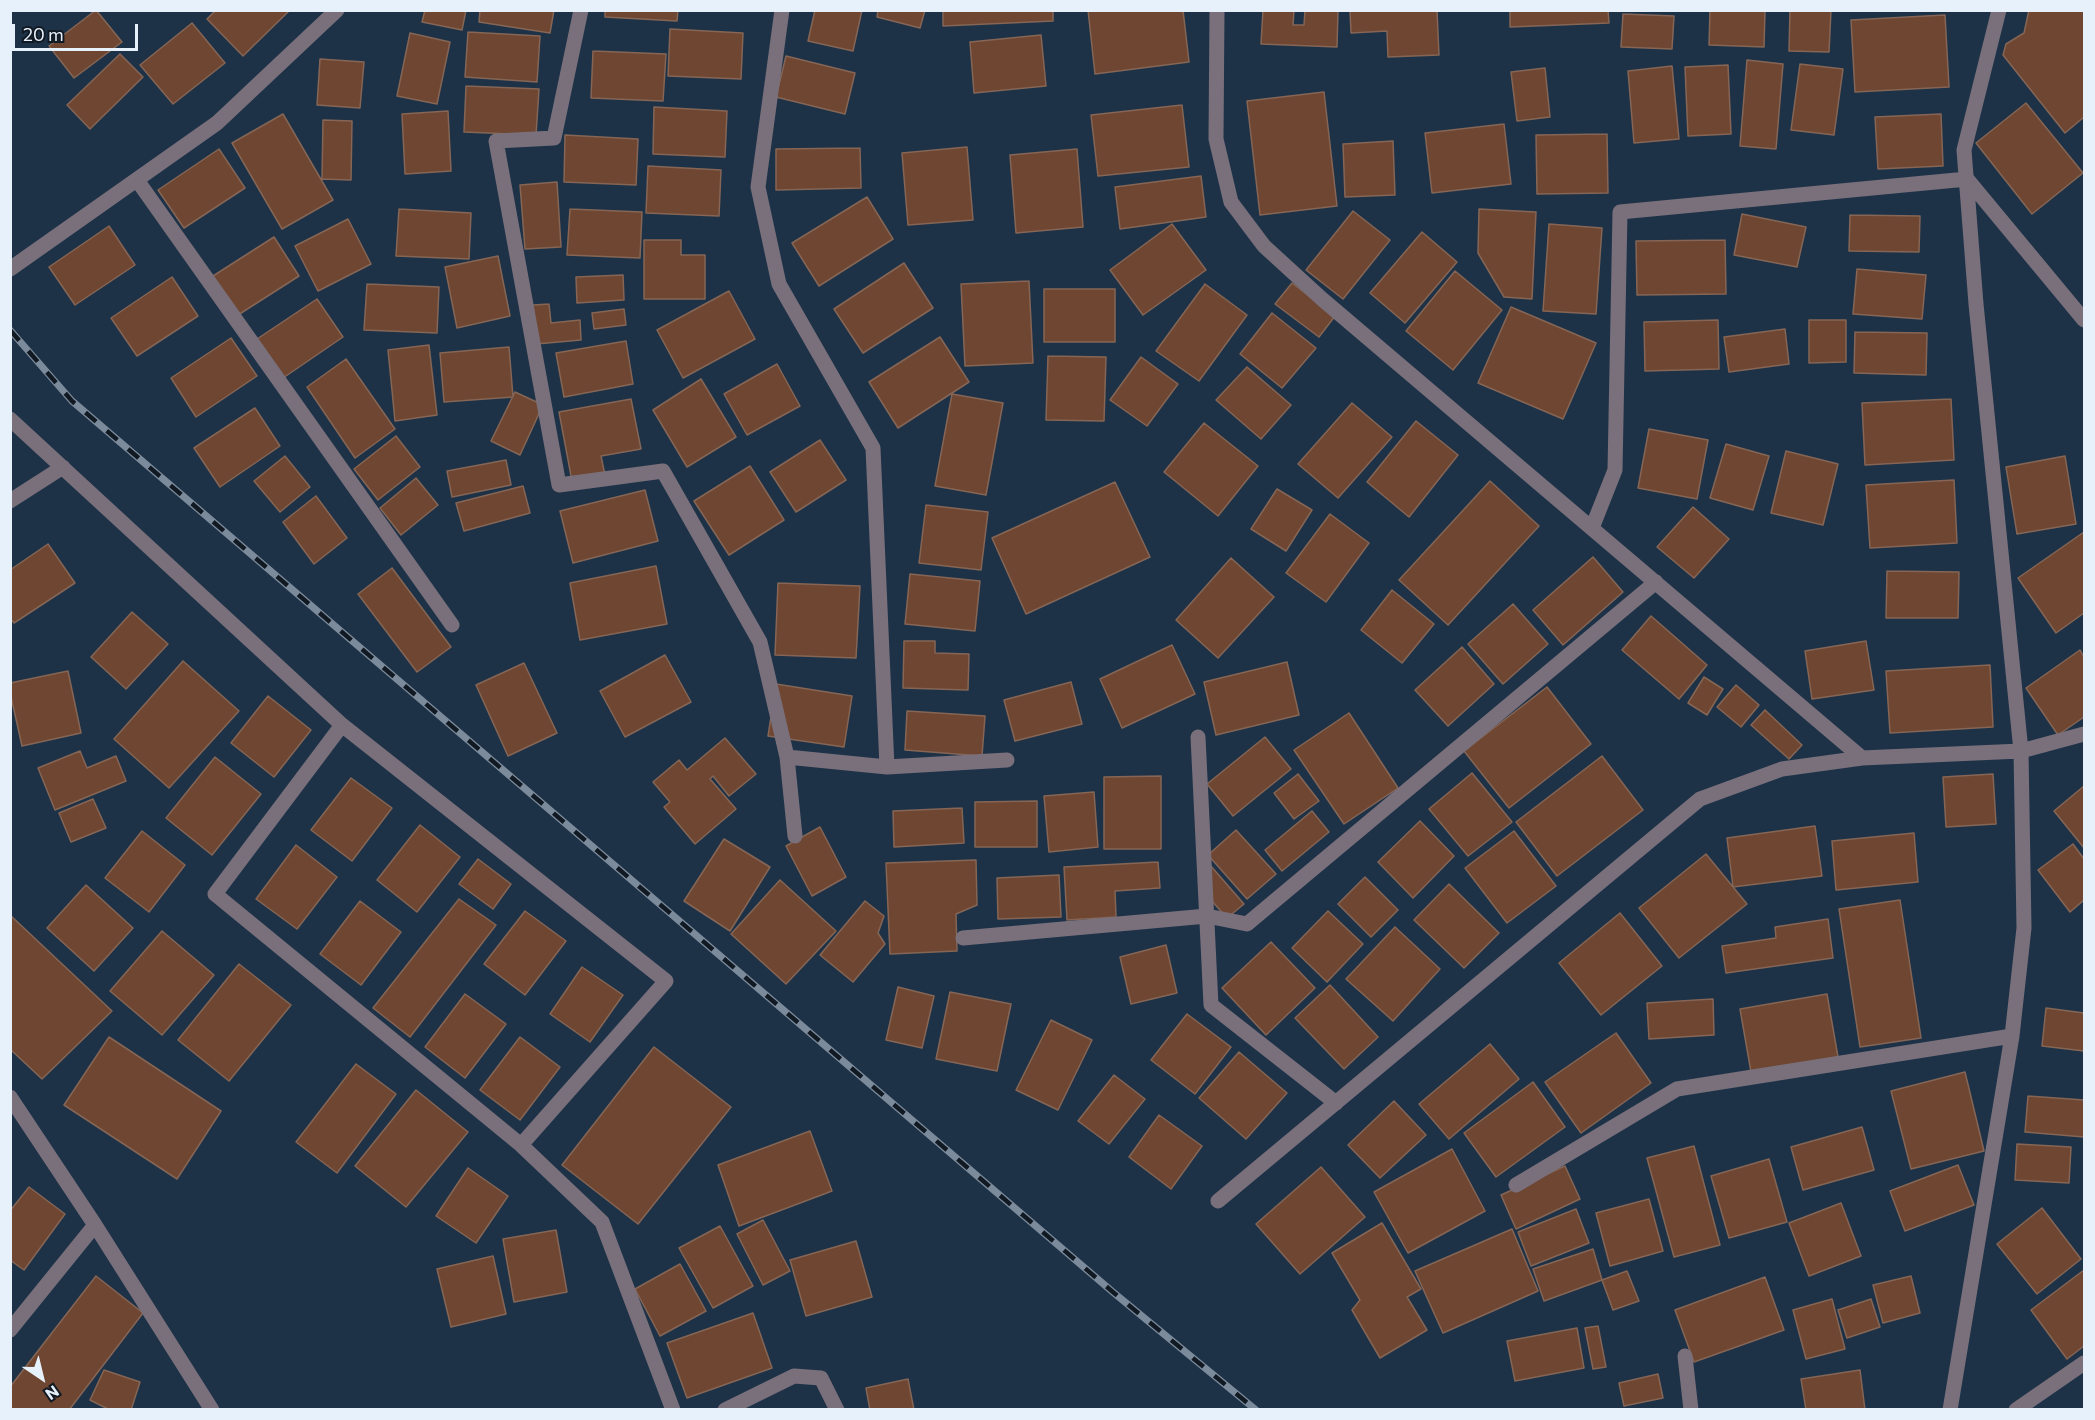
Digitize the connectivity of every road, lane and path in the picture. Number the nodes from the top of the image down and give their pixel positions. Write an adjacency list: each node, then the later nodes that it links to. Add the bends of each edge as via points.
1 (338, 10): 7 (street, via 217,123)
2 (581, 10): 20 (street, via 554,138 496,141 559,485 663,471 760,642)
3 (782, 10): 23 (street, via 758,186 779,284 873,448)
4 (1217, 10): 13 (street, via 1215,139 1231,202 1264,246 1322,300)
5 (1998, 10): 6 (street, via 1964,150)
6 (1967, 179): 9 (street); 13 (street, via 1620,212 1615,470); 19 (street)
7 (137, 180): 8 (street); 15 (street)
8 (10, 269)
9 (2084, 318)
10 (10, 418): 11 (street)
11 (63, 467): 12 (street); 16 (street)
12 (10, 501)
13 (1592, 528): 14 (street)
14 (1656, 582): 21 (street); 25 (street, via 1247,924)
15 (452, 625)
16 (342, 725): 30 (street, via 215,894); 30 (street, via 666,981)
17 (2085, 734): 19 (street)
18 (1198, 737): 25 (street)
19 (2021, 751): 21 (street); 27 (street, via 2024,928)
20 (787, 757): 23 (street); 24 (street)
21 (1862, 758): 29 (street, via 1782,769 1700,799)
22 (1007, 760): 23 (street)
23 (887, 766)
24 (795, 836)
25 (1207, 916): 26 (street); 29 (street, via 1211,1005)
26 (963, 938)
27 (2012, 1036): 31 (street, via 1677,1089); 42 (street)
28 (10, 1097): 33 (street)
29 (1336, 1103): 32 (street)
30 (521, 1145): 38 (street, via 602,1222)
31 (1516, 1185)
32 (1218, 1201)
33 (95, 1225): 34 (street); 37 (street)
34 (10, 1330)
35 (1685, 1356): 41 (street)
36 (2085, 1363): 43 (street)
37 (212, 1410)
38 (673, 1410)
39 (725, 1410): 40 (street, via 794,1376 821,1378)
40 (837, 1410)
41 (1690, 1410)
42 (1950, 1410)
43 (2016, 1410)

